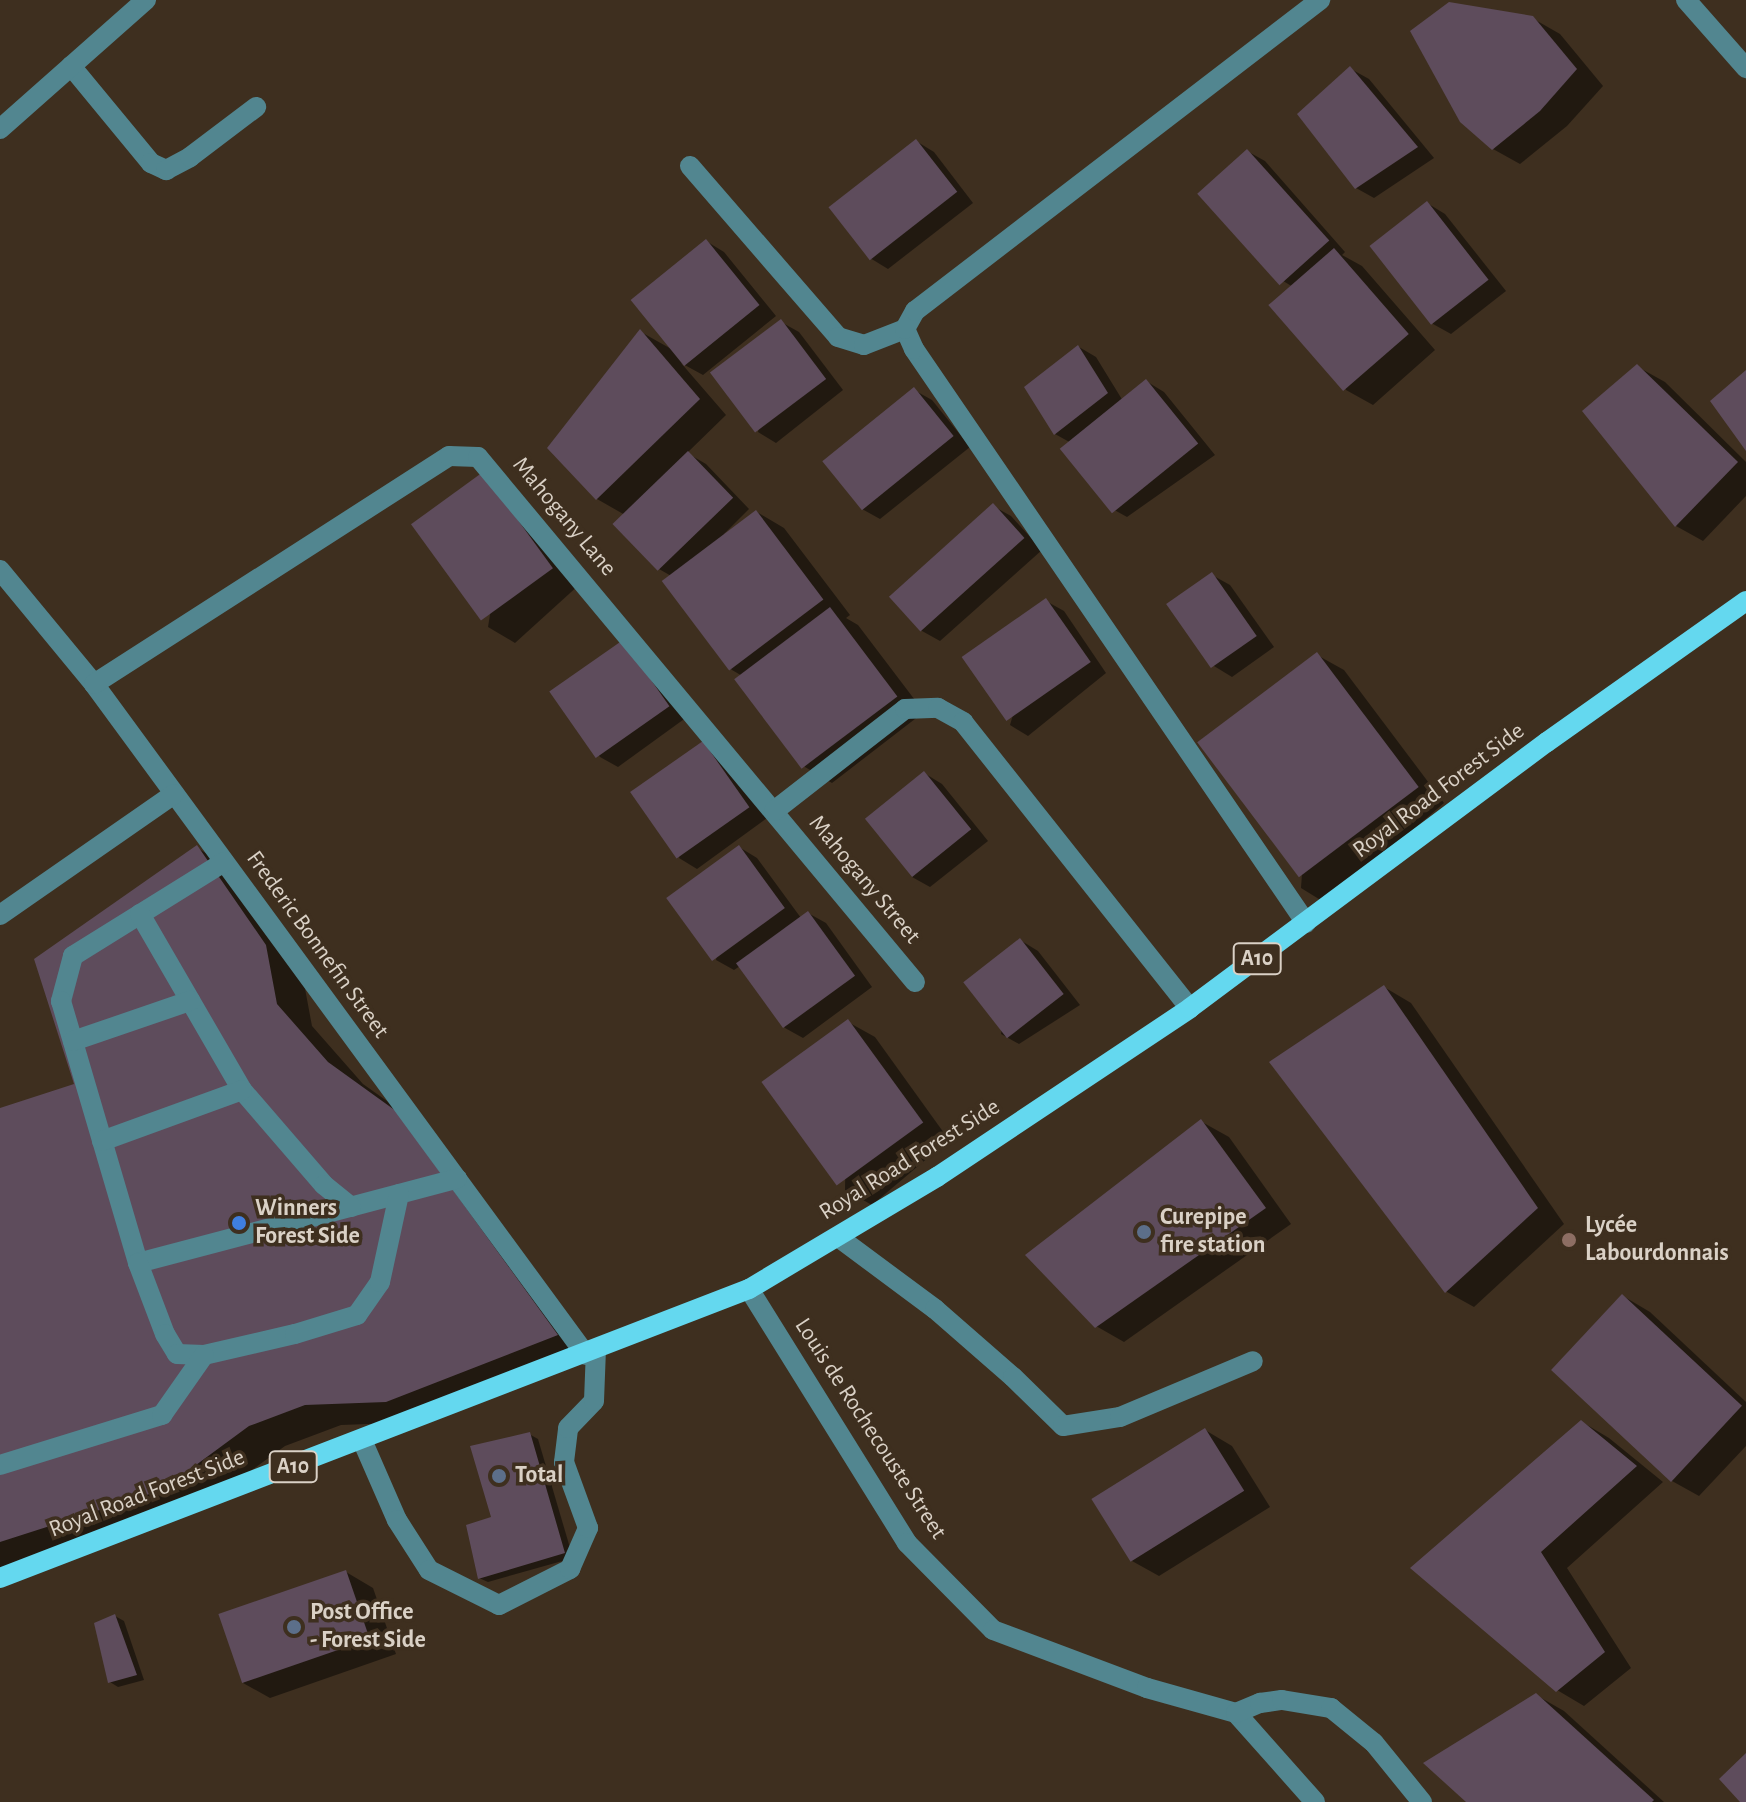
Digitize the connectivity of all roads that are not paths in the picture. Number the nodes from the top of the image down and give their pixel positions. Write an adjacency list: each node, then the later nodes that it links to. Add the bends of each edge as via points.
1 (146, 0): 4 (street)
2 (1320, 0): 9 (street, via 915,311)
3 (1686, 0): 5 (street)
4 (71, 66): 6 (street, via 151,163 166,170); 7 (street)
5 (1746, 68)
6 (256, 107)
7 (0, 129)
8 (690, 166): 9 (street, via 838,337 864,345)
9 (905, 329): 18 (street)
10 (3, 578): 12 (street, Frederic Bonnefin Street)
11 (1746, 601): 18 (main road, Royal Road Forest Side / A10)
12 (94, 684): 13 (street, Frederic Bonnefin Street); 14 (street, Mahogany Lane, via 449,456 478,457)
13 (174, 794): 15 (street, Frederic Bonnefin Street); 17 (street)
14 (774, 811): 19 (street, Mahogany Street); 21 (street, via 905,709 938,708 963,722)
15 (224, 862): 16 (street); 25 (street, Frederic Bonnefin Street)
16 (140, 914): 20 (street); 22 (street, via 73,956 61,1001)
17 (0, 915)
18 (1306, 923): 21 (main road, Royal Road Forest Side / A10)
19 (915, 982)
20 (190, 1001): 22 (street); 23 (street)
21 (1190, 1008): 28 (main road, Royal Road Forest Side / A10)
22 (73, 1041): 24 (street)
23 (242, 1090): 24 (street); 27 (street, via 324,1185)
24 (102, 1141): 29 (street)
25 (457, 1179): 26 (street); 31 (street, Frederic Bonnefin Street)
26 (399, 1194): 27 (street); 32 (street, via 380,1282 357,1315)
27 (351, 1207): 29 (street)
28 (838, 1237): 30 (main road, Royal Road Forest Side / A10); 33 (street, via 935,1309 1063,1426 1120,1417)
29 (138, 1263): 32 (street, via 177,1354)
30 (749, 1289): 31 (main road, Royal Road Forest Side / A10); 37 (street, Louis de Rochecouste Street, via 907,1543 993,1630 1147,1688)
31 (591, 1352): 34 (main road, Royal Road Forest Side / A10); 34 (street, via 594,1401 568,1428 564,1462 588,1528 570,1569 499,1605 429,1570 397,1520)
32 (204, 1355): 35 (street, via 162,1415)
33 (1253, 1361)
34 (362, 1440): 36 (main road, Royal Road Forest Side / A10)
35 (0, 1465)
36 (0, 1578)
37 (1236, 1713): 38 (street); 39 (street, via 1282,1700 1331,1708 1374,1743)
38 (1315, 1802)
39 (1422, 1802)

